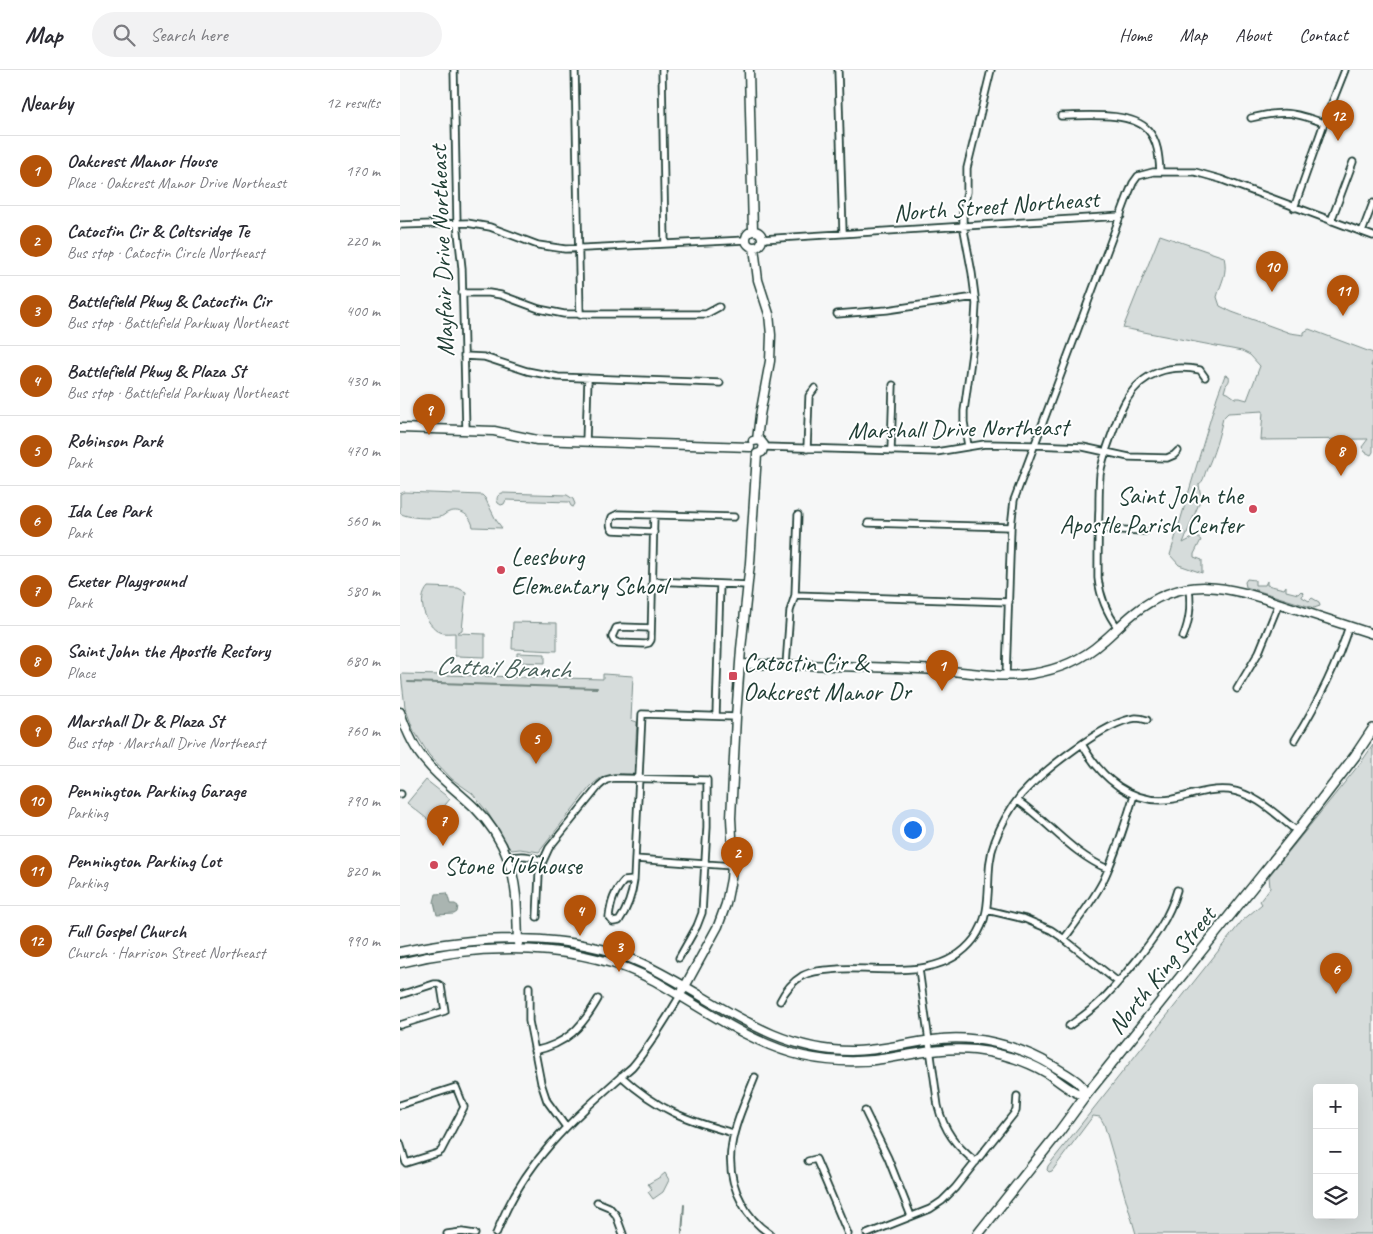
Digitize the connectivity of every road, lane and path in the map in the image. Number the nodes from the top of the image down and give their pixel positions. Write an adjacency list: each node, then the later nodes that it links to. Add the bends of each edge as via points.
1 (454, 70): 17 (street, Mayfair Drive Northeast)
2 (575, 70): 28 (street)
3 (662, 70): 26 (street)
4 (749, 70): 20 (street)
5 (838, 70): 22 (street)
6 (991, 70): 19 (street, via 967,168)
7 (1344, 70): 10 (street)
8 (1061, 116): 12 (street, via 1113,117 1139,123 1154,140)
9 (1251, 118): 10 (street, via 1278,112 1300,114)
10 (1324, 123): 14 (street)
11 (1353, 162): 16 (street)
12 (1160, 171): 14 (street, North Street Northeast, via 1206,174); 15 (street, North Street Northeast, via 1136,178)
13 (1373, 203): 21 (street)
14 (1294, 208): 16 (street, North Street Northeast)
15 (1121, 216): 19 (street, North Street Northeast); 44 (street)
16 (1331, 221): 21 (street, North Street Northeast)
17 (457, 223): 18 (street); 28 (street, via 490,227 538,245); 29 (street, Mayfair Drive Northeast)
18 (400, 225)
19 (963, 225): 22 (street, North Street Northeast); 30 (street)
20 (753, 231): 24 (street); 25 (street)
21 (1362, 232): 23 (street, North Street Northeast)
22 (843, 233): 24 (street, North Street Northeast)
23 (1373, 236)
24 (762, 239): 27 (street)
25 (746, 240): 26 (street); 27 (street)
26 (665, 244): 28 (street)
27 (754, 247): 42 (street, via 771,335)
28 (578, 249): 33 (street)
29 (462, 293): 33 (street, via 501,295 551,312); 34 (street, Mayfair Drive Northeast)
30 (976, 297): 32 (street); 46 (street, via 964,411)
31 (719, 307): 33 (street, via 706,314)
32 (837, 314)
33 (580, 315)
34 (464, 356): 36 (street, via 484,357 543,375); 41 (street, Mayfair Drive Northeast)
35 (1205, 377): 51 (street, via 1200,370 1177,368 1160,371 1137,385 1126,400)
36 (588, 378): 37 (street); 43 (street)
37 (720, 383)
38 (893, 385): 49 (street)
39 (815, 388): 48 (street, via 809,396)
40 (400, 428): 41 (street)
41 (466, 430): 43 (street, via 507,433 537,440)
42 (757, 440): 45 (street); 47 (street)
43 (586, 442): 45 (street)
44 (1034, 445): 46 (street, Marshall Drive Northeast); 51 (street, Marshall Drive Northeast, via 1083,447); 57 (street, via 1014,500)
45 (750, 446): 52 (street)
46 (968, 446): 49 (street, Marshall Drive Northeast, via 936,452)
47 (765, 447): 48 (street, Marshall Drive Northeast); 52 (street)
48 (807, 449): 49 (street, Marshall Drive Northeast)
49 (891, 451)
50 (1178, 451): 51 (street, Marshall Drive Northeast, via 1167,458 1129,457)
51 (1105, 452): 58 (street, via 1100,475)
52 (757, 454): 63 (street)
53 (798, 514): 65 (street)
54 (654, 515): 55 (street); 60 (street); 60 (street, via 618,514 610,522 613,530)
55 (734, 517)
56 (868, 523): 57 (street)
57 (1010, 527): 66 (street)
58 (1098, 529): 59 (street); 70 (street, via 1099,591)
59 (1145, 531)
60 (654, 532): 61 (street)
61 (653, 581): 62 (street); 69 (street)
62 (720, 584): 63 (street); 78 (street)
63 (748, 585): 73 (street)
64 (1189, 588): 67 (street, via 1226,588); 70 (street, via 1151,602); 72 (street, via 1190,617)
65 (795, 595): 66 (street); 74 (street, via 790,611)
66 (1009, 602): 75 (street)
67 (1279, 603): 68 (street); 76 (street, via 1259,652)
68 (1349, 626): 71 (street); 82 (street, via 1331,675)
69 (651, 628): 69 (street, via 651,640 645,644 618,643 612,637 616,628)
70 (1118, 628): 75 (street, via 1073,662 1042,672)
71 (1373, 634)
72 (1183, 637)
73 (740, 664): 74 (street); 79 (street)
74 (786, 665): 75 (street)
75 (1006, 676)
76 (1237, 689)
77 (400, 712): 88 (street, via 414,745 426,762 485,819)
78 (716, 716): 79 (street); 84 (street, via 642,714)
79 (736, 717): 92 (street, via 731,810)
80 (1148, 720): 83 (street, via 1128,720)
81 (1373, 729): 87 (main road, North King Street)
82 (1294, 740)
83 (1082, 744): 85 (street, via 1106,777); 86 (street)
84 (639, 778): 89 (street); 90 (street, via 614,778 602,783 554,841); 91 (street, via 707,780)
85 (1134, 795): 87 (street, via 1161,800 1210,790 1235,792 1260,802); 93 (street)
86 (1018, 800): 93 (street, via 1074,850); 96 (street, via 994,843)
87 (1297, 831): 119 (main road, North King Street)
88 (508, 858): 90 (street, via 528,855); 98 (street, via 517,897)
89 (635, 859): 91 (street); 94 (street)
90 (543, 862): 97 (street)
91 (706, 864): 92 (street); 102 (street, via 702,913)
92 (733, 866): 107 (street, via 722,915)
93 (1108, 869): 99 (street, via 1092,900)
94 (634, 880): 94 (street, via 626,911 619,921 613,922 609,917 615,892 624,881)
95 (1177, 890): 105 (street, via 1159,932)
96 (987, 910): 99 (street, via 1031,922); 104 (street, via 979,932 966,948 942,963)
97 (536, 917)
98 (518, 939): 100 (street); 101 (street, via 445,944); 107 (street, via 579,944 615,953 646,965)
99 (1064, 939): 105 (street)
100 (518, 950): 103 (street, via 462,952); 109 (street, via 598,958 643,975)
101 (400, 952)
102 (679, 958)
103 (400, 963)
104 (919, 969): 111 (street, via 816,971 797,980); 114 (street)
105 (1118, 982): 113 (street, via 1096,1006)
106 (529, 987): 115 (street)
107 (685, 987): 109 (street); 114 (street, via 769,1034 798,1044 864,1051)
108 (400, 995): 112 (street, via 438,984 445,1011)
109 (680, 996): 116 (street, via 761,1042 804,1056 858,1061); 117 (street, via 647,1049)
110 (598, 999): 115 (street, via 584,1022 568,1036 557,1044)
111 (780, 1001)
112 (400, 1025)
113 (1069, 1026)
114 (929, 1040): 116 (street); 119 (street, via 982,1040 1031,1054 1064,1073 1080,1085)
115 (534, 1051): 123 (street, via 547,1101)
116 (930, 1051): 119 (street, via 962,1049 1006,1056 1032,1065 1075,1092); 127 (street, via 940,1116 954,1143)
117 (621, 1076): 123 (street); 124 (street, via 652,1102 673,1113)
118 (755, 1077): 124 (street)
119 (1086, 1095): 137 (main road, North King Street)
120 (1016, 1096): 127 (street, via 1016,1112)
121 (400, 1103): 125 (street, via 456,1087 464,1107 442,1151 406,1163)
122 (865, 1111): 129 (street)
123 (566, 1127): 132 (street, via 528,1171)
124 (733, 1133): 134 (street, via 730,1170 735,1190 748,1214)
125 (400, 1143)
126 (808, 1161): 135 (street, via 816,1159)
127 (976, 1162): 129 (street, via 942,1201)
128 (597, 1202): 133 (street, via 609,1207 616,1215)
129 (911, 1216): 136 (street)
130 (447, 1234): 131 (street)
131 (475, 1234)
132 (496, 1234)
133 (623, 1234)
134 (768, 1234)
135 (848, 1234)
136 (867, 1234)
137 (978, 1234)

